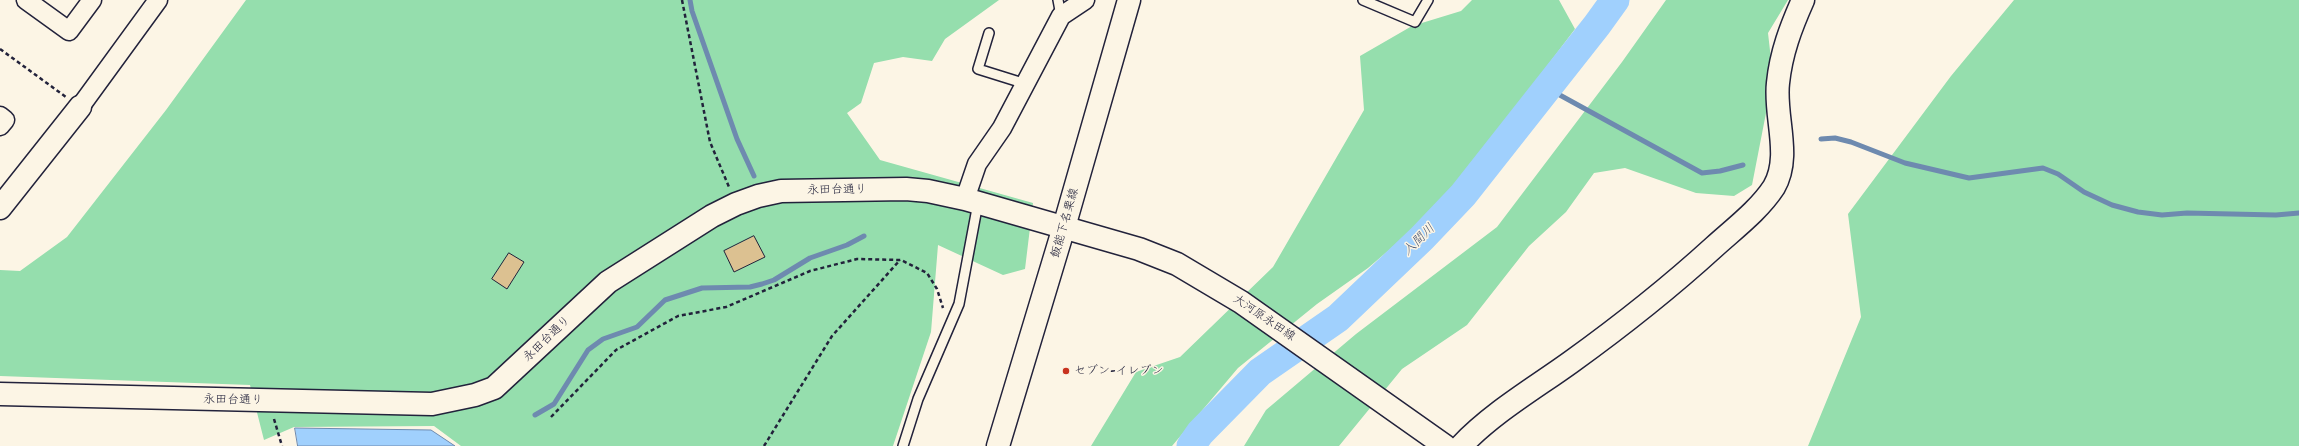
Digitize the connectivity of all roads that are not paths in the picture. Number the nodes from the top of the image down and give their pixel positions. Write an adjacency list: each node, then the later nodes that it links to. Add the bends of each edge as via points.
1 (26, 0): 2 (street, via 69,31)
2 (92, 0)
3 (158, 0): 12 (street)
4 (1085, 0): 9 (street)
5 (1129, 0): 17 (street, 飯能下名栗線)
6 (1363, 0): 7 (lane, via 1415,22)
7 (1428, 0)
8 (1804, 0): 22 (street, via 1785,43 1777,83 1782,159 1774,187 1753,212 1621,326 1486,423)
9 (1060, 8): 11 (street)
10 (989, 33): 11 (lane, via 978,69)
11 (1026, 84): 15 (street, via 1002,128 977,164)
12 (80, 107): 16 (street)
13 (0, 116): 14 (street, via 5,120)
14 (0, 126)
15 (971, 201): 17 (street, 永田台通り); 18 (street, 永田台通り, via 928,191 906,189 819,189 774,193 736,204 712,216 608,282 494,388 475,395 432,404); 19 (lane, via 959,304 918,399)
16 (0, 208)
17 (1064, 227): 20 (street, 飯能下名栗線); 21 (street, 大河原永田線, via 1139,249 1177,264 1241,302)
18 (0, 394)
19 (903, 446)
20 (998, 446)
21 (1445, 446)
22 (1461, 446)

